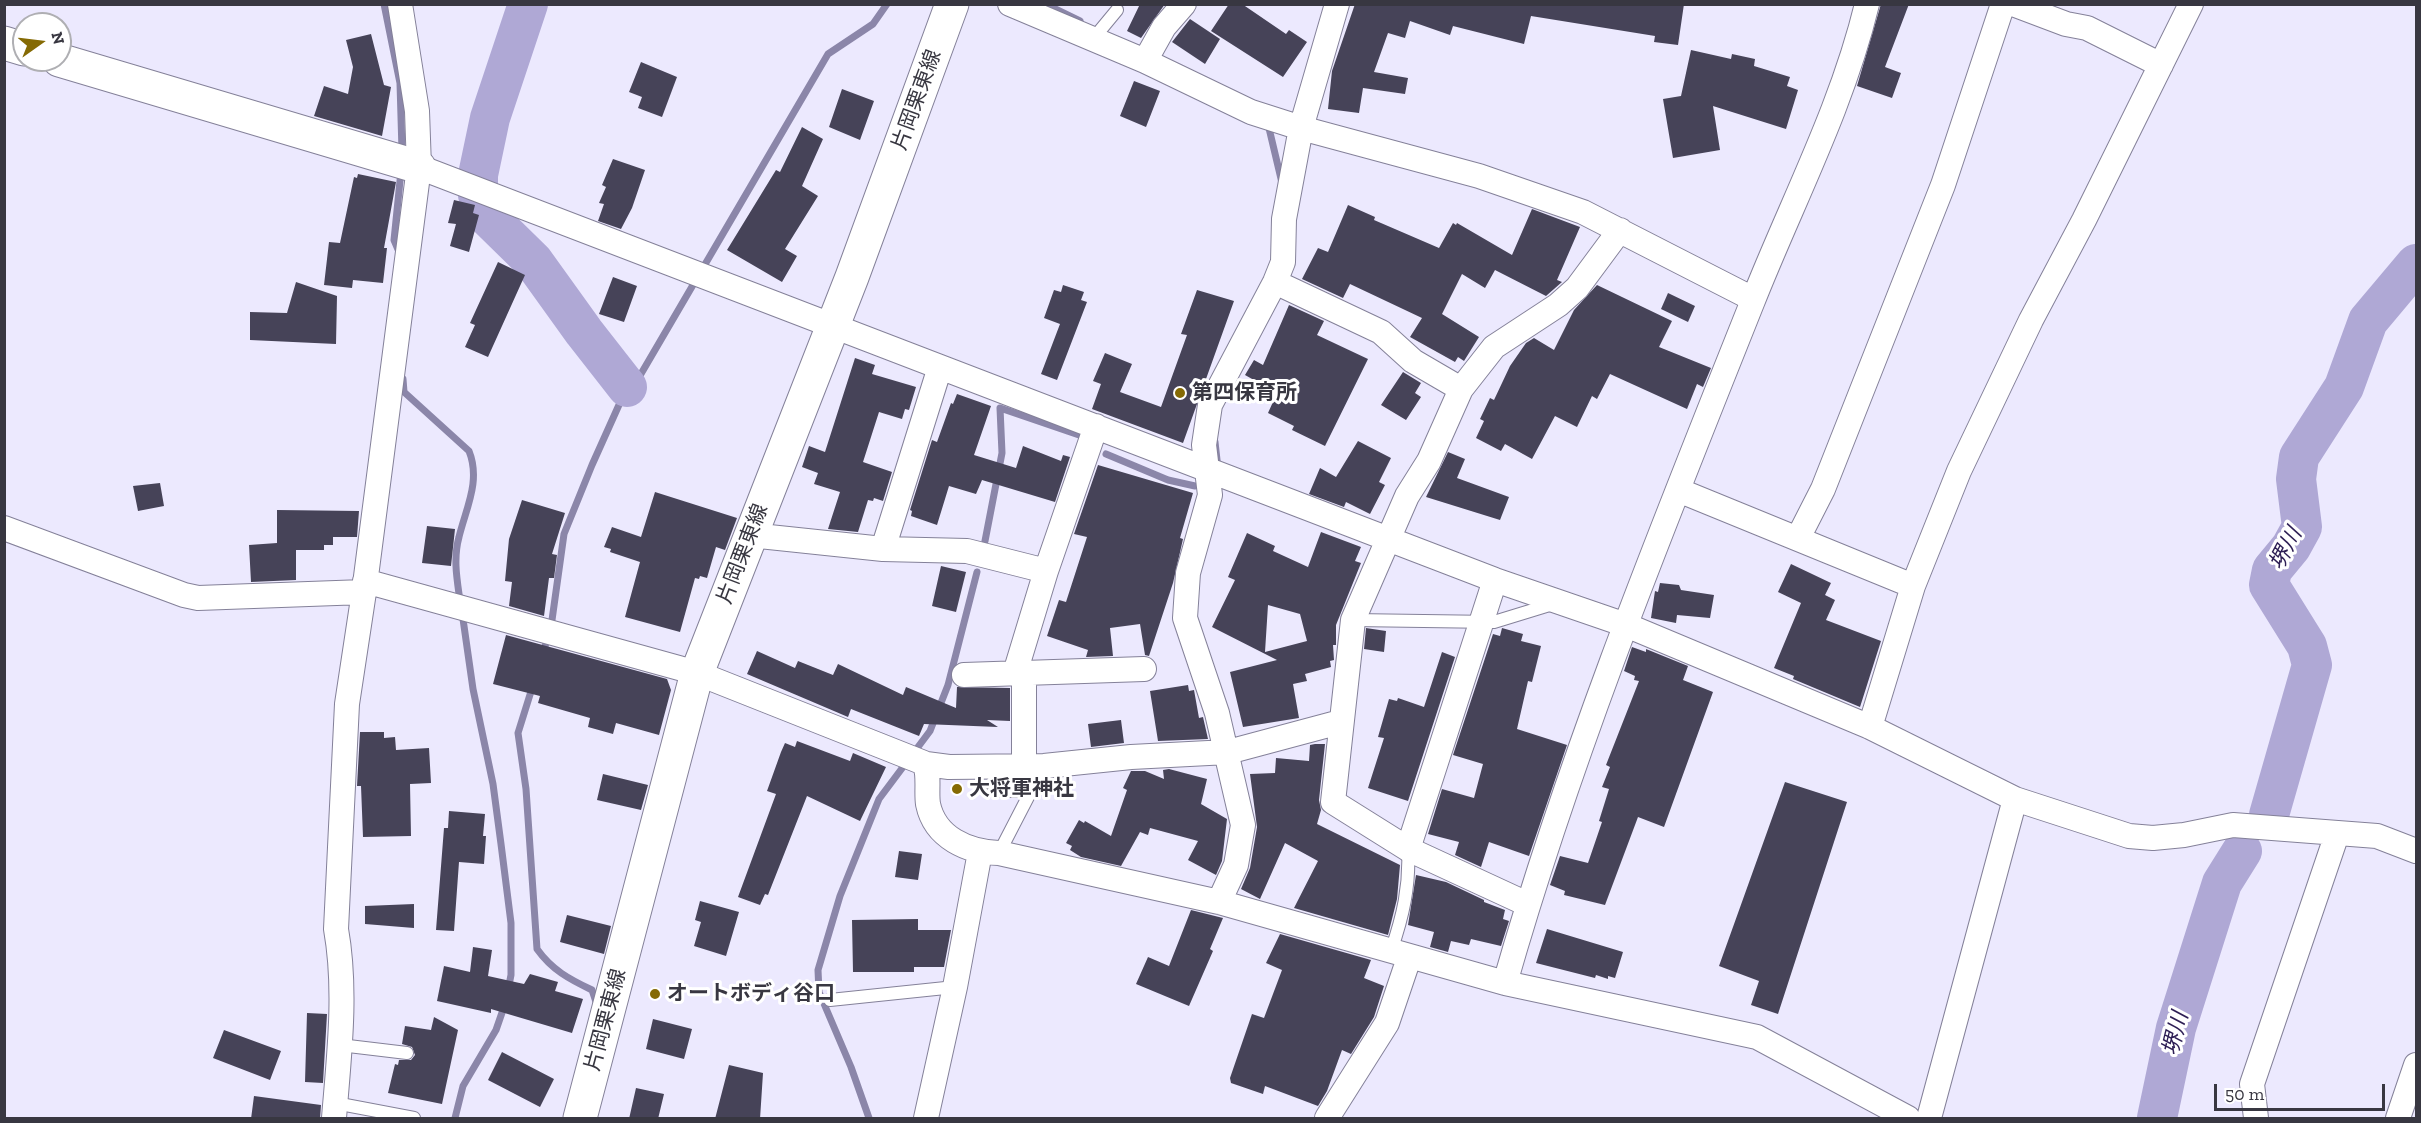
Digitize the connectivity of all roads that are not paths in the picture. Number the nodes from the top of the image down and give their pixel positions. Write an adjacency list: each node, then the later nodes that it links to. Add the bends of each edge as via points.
1 (400, 4): 17 (street, via 417,111)
2 (952, 4): 21 (main road, 片岡栗東線)
3 (1010, 4): 10 (street)
4 (1184, 4): 13 (street)
5 (1337, 4): 16 (street)
6 (1867, 4): 20 (street, via 1820,142)
7 (2003, 4): 30 (street, via 1943,185 1823,489)
8 (2013, 4): 15 (street, via 2087,28)
9 (2191, 4): 15 (street)
10 (1038, 11): 12 (street)
11 (1114, 14): 12 (lane)
12 (1094, 38): 13 (street)
13 (1149, 53): 16 (street, via 1251,112)
14 (72, 64): 17 (main road)
15 (2161, 65): 35 (street, via 1968,451)
16 (1292, 125): 18 (street, via 1518,188); 19 (street)
17 (419, 167): 21 (street); 34 (street)
18 (1620, 230): 20 (street); 23 (street, via 1577,288 1494,347)
19 (1283, 286): 23 (street, via 1381,332 1413,361); 25 (street, via 1210,405 1204,445)
20 (1753, 300): 26 (street)
21 (831, 327): 22 (street); 28 (main road, 片岡栗東線)
22 (940, 367): 24 (street); 31 (street)
23 (1461, 389): 29 (street)
24 (1096, 426): 25 (street); 32 (street)
25 (1209, 471): 29 (street); 46 (street, via 1210,495 1188,573 1185,618)
26 (1678, 490): 30 (street); 39 (street)
27 (4, 528): 34 (street, via 184,596)
28 (750, 535): 31 (street); 41 (main road, 片岡栗東線)
29 (1389, 538): 33 (street); 37 (street)
30 (1798, 538): 35 (street)
31 (883, 549): 32 (street, via 967,550)
32 (1046, 571): 42 (street)
33 (1495, 580): 36 (street); 38 (street)
34 (365, 586): 41 (street); 60 (street, via 344,748 336,928 340,952)
35 (1913, 586): 45 (street)
36 (1560, 602): 38 (lane); 39 (street)
37 (1353, 620): 38 (lane); 44 (street)
38 (1482, 622): 51 (street)
39 (1626, 625): 45 (street); 55 (street)
40 (1144, 669): 42 (street)
41 (697, 673): 47 (street); 65 (main road, 片岡栗東線)
42 (1019, 673): 43 (street); 48 (street)
43 (964, 675)
44 (1340, 722): 46 (street); 51 (street, via 1333,802)
45 (1870, 727): 49 (street)
46 (1228, 752): 48 (street); 54 (street, via 1243,825 1236,865)
47 (925, 763): 48 (street, via 950,767); 53 (street, via 928,805 939,829 958,844)
48 (1034, 765): 53 (lane)
49 (2015, 799): 50 (street, via 2129,836 2184,835 2233,825); 69 (street)
50 (2337, 834): 52 (street, via 2377,836); 70 (street, via 2252,1084)
51 (1408, 849): 55 (street); 56 (lane)
52 (2416, 851)
53 (989, 852): 54 (street); 58 (street)
54 (1219, 902): 56 (street)
55 (1527, 904): 57 (street)
56 (1400, 954): 57 (street); 67 (street, via 1387,1023)
57 (1505, 983): 68 (street, via 1757,1037)
58 (955, 987): 59 (lane); 66 (street)
59 (830, 1000)
60 (340, 1045): 61 (lane); 63 (street)
61 (407, 1053)
62 (2416, 1065): 71 (street)
63 (335, 1111): 64 (lane)
64 (414, 1119)
65 (580, 1119)
66 (926, 1119)
67 (1327, 1119)
68 (1908, 1119)
69 (1929, 1119)
70 (2256, 1119)
71 (2398, 1119)

